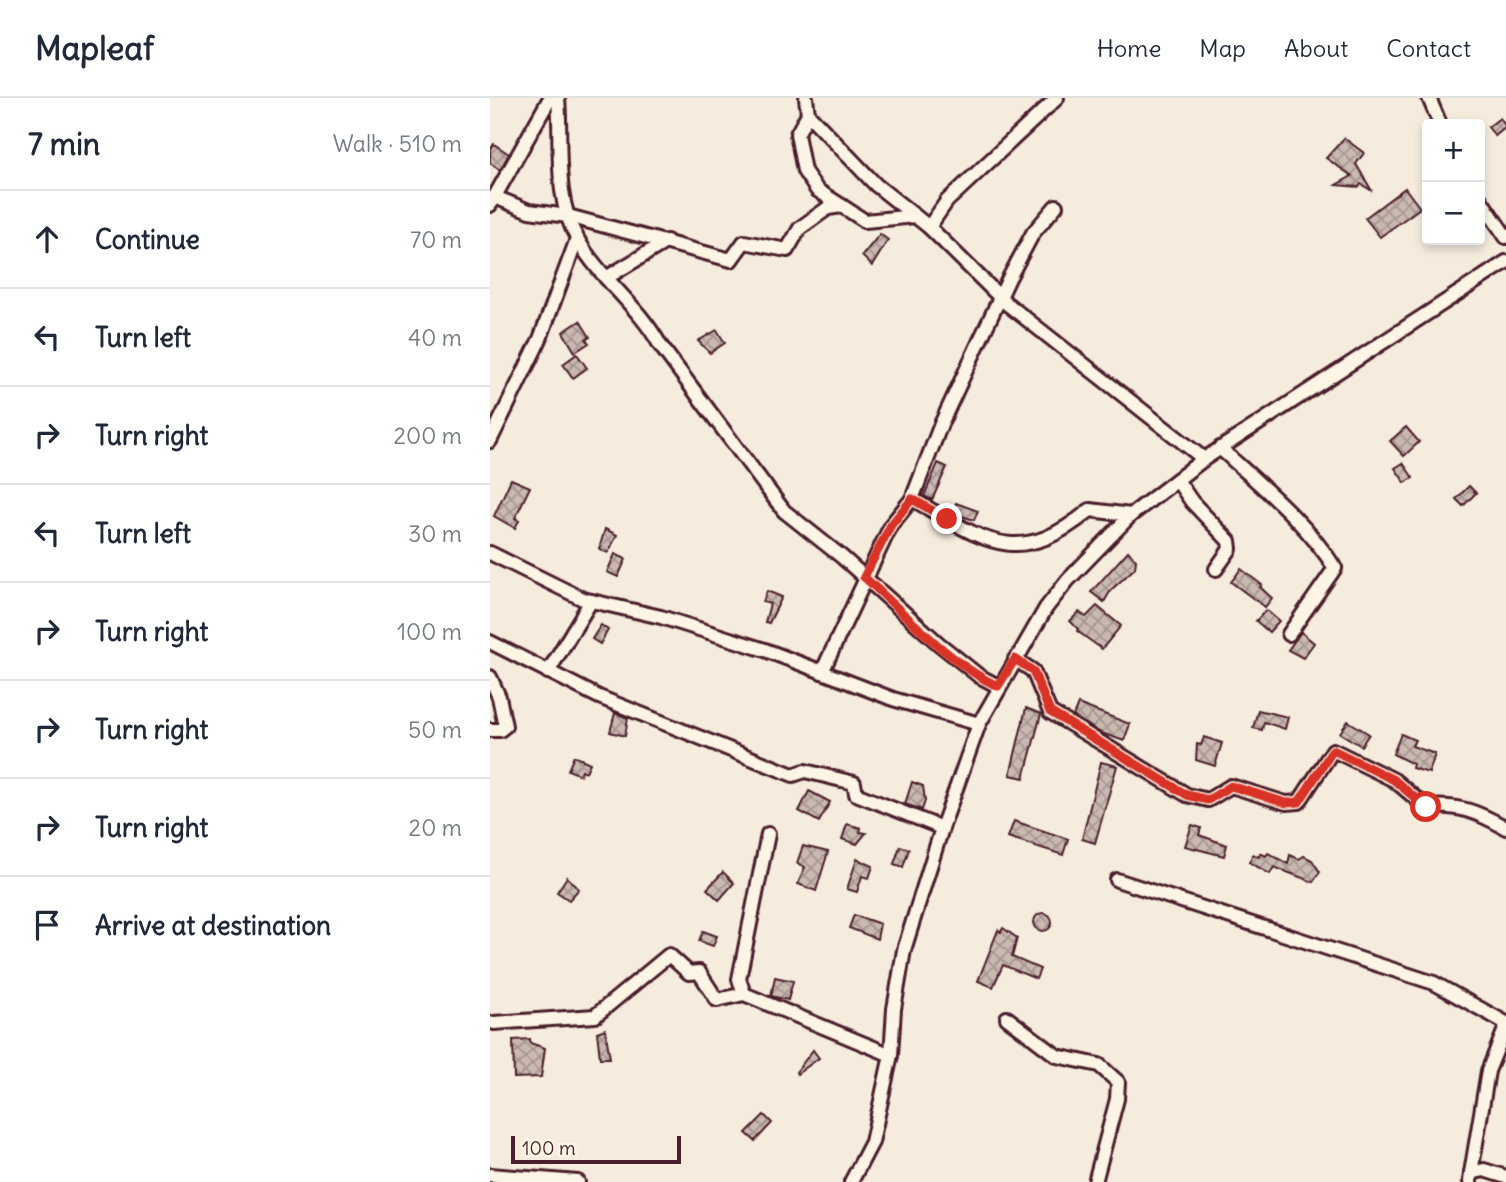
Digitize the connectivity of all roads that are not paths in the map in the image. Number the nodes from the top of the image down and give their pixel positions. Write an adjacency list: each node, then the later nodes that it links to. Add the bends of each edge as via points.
1 (550, 98): 8 (street)
2 (558, 98): 12 (street, via 558,156)
3 (806, 98): 6 (street)
4 (1057, 98): 14 (street, via 947,201)
5 (1429, 98): 7 (street)
6 (808, 114): 9 (street, via 797,134 804,171 817,190); 13 (street, via 876,185)
7 (1438, 119)
8 (493, 195): 12 (street, via 529,211)
9 (842, 206): 13 (street, via 865,220); 17 (street, via 828,208 800,228 787,250 744,242 731,260)
10 (1056, 206): 20 (street, via 1033,233)
11 (1485, 206): 15 (street)
12 (568, 216): 16 (street); 17 (street)
13 (915, 216): 14 (street)
14 (929, 227): 20 (street)
15 (1506, 237)
16 (577, 239): 19 (street); 21 (street, via 540,339)
17 (667, 241): 19 (street)
18 (1506, 262): 22 (street)
19 (606, 278): 29 (street, via 652,330 784,511)
20 (1000, 296): 23 (street); 25 (street)
21 (490, 441)
22 (1220, 448): 23 (street); 31 (street, via 1274,498 1335,568)
23 (1204, 459): 24 (street)
24 (1177, 480): 26 (street); 28 (street, via 1229,541 1230,549)
25 (912, 499): 26 (street, via 989,542 1018,545 1050,536 1090,510); 29 (street, via 891,525)
26 (1131, 515): 33 (street, via 1068,580)
27 (490, 553): 30 (street)
28 (1216, 569)
29 (864, 577): 35 (street); 37 (street, via 963,664)
30 (591, 601): 34 (street); 35 (street, via 661,617)
31 (1289, 634)
32 (490, 642): 34 (street)
33 (1015, 659): 37 (street); 41 (street, via 1033,671 1050,712 1187,795 1208,800 1231,786 1286,803 1299,802 1333,750 1394,780 1426,807 1474,810)
34 (548, 671): 40 (street, via 599,697 793,775 805,771 854,783 856,794)
35 (822, 672): 38 (street)
36 (490, 677): 39 (street, via 505,726)
37 (998, 686): 38 (street)
38 (979, 724): 40 (street)
39 (490, 730)
40 (942, 828): 48 (street, via 904,950)
41 (1506, 828)
42 (768, 834): 44 (street, via 739,979)
43 (1117, 880): 47 (street, via 1434,983)
44 (744, 994): 46 (street, via 717,1000 699,972 689,973 669,955 595,1016); 48 (street)
45 (1007, 1018): 54 (street, via 1057,1056 1099,1065 1118,1082)
46 (491, 1020)
47 (1506, 1025): 51 (street, via 1488,1071)
48 (891, 1055): 52 (street, via 872,1142)
49 (490, 1175): 53 (street)
50 (1506, 1177): 51 (street, via 1484,1170)
51 (1471, 1178)
52 (853, 1180)
53 (578, 1182)
54 (1095, 1182)

